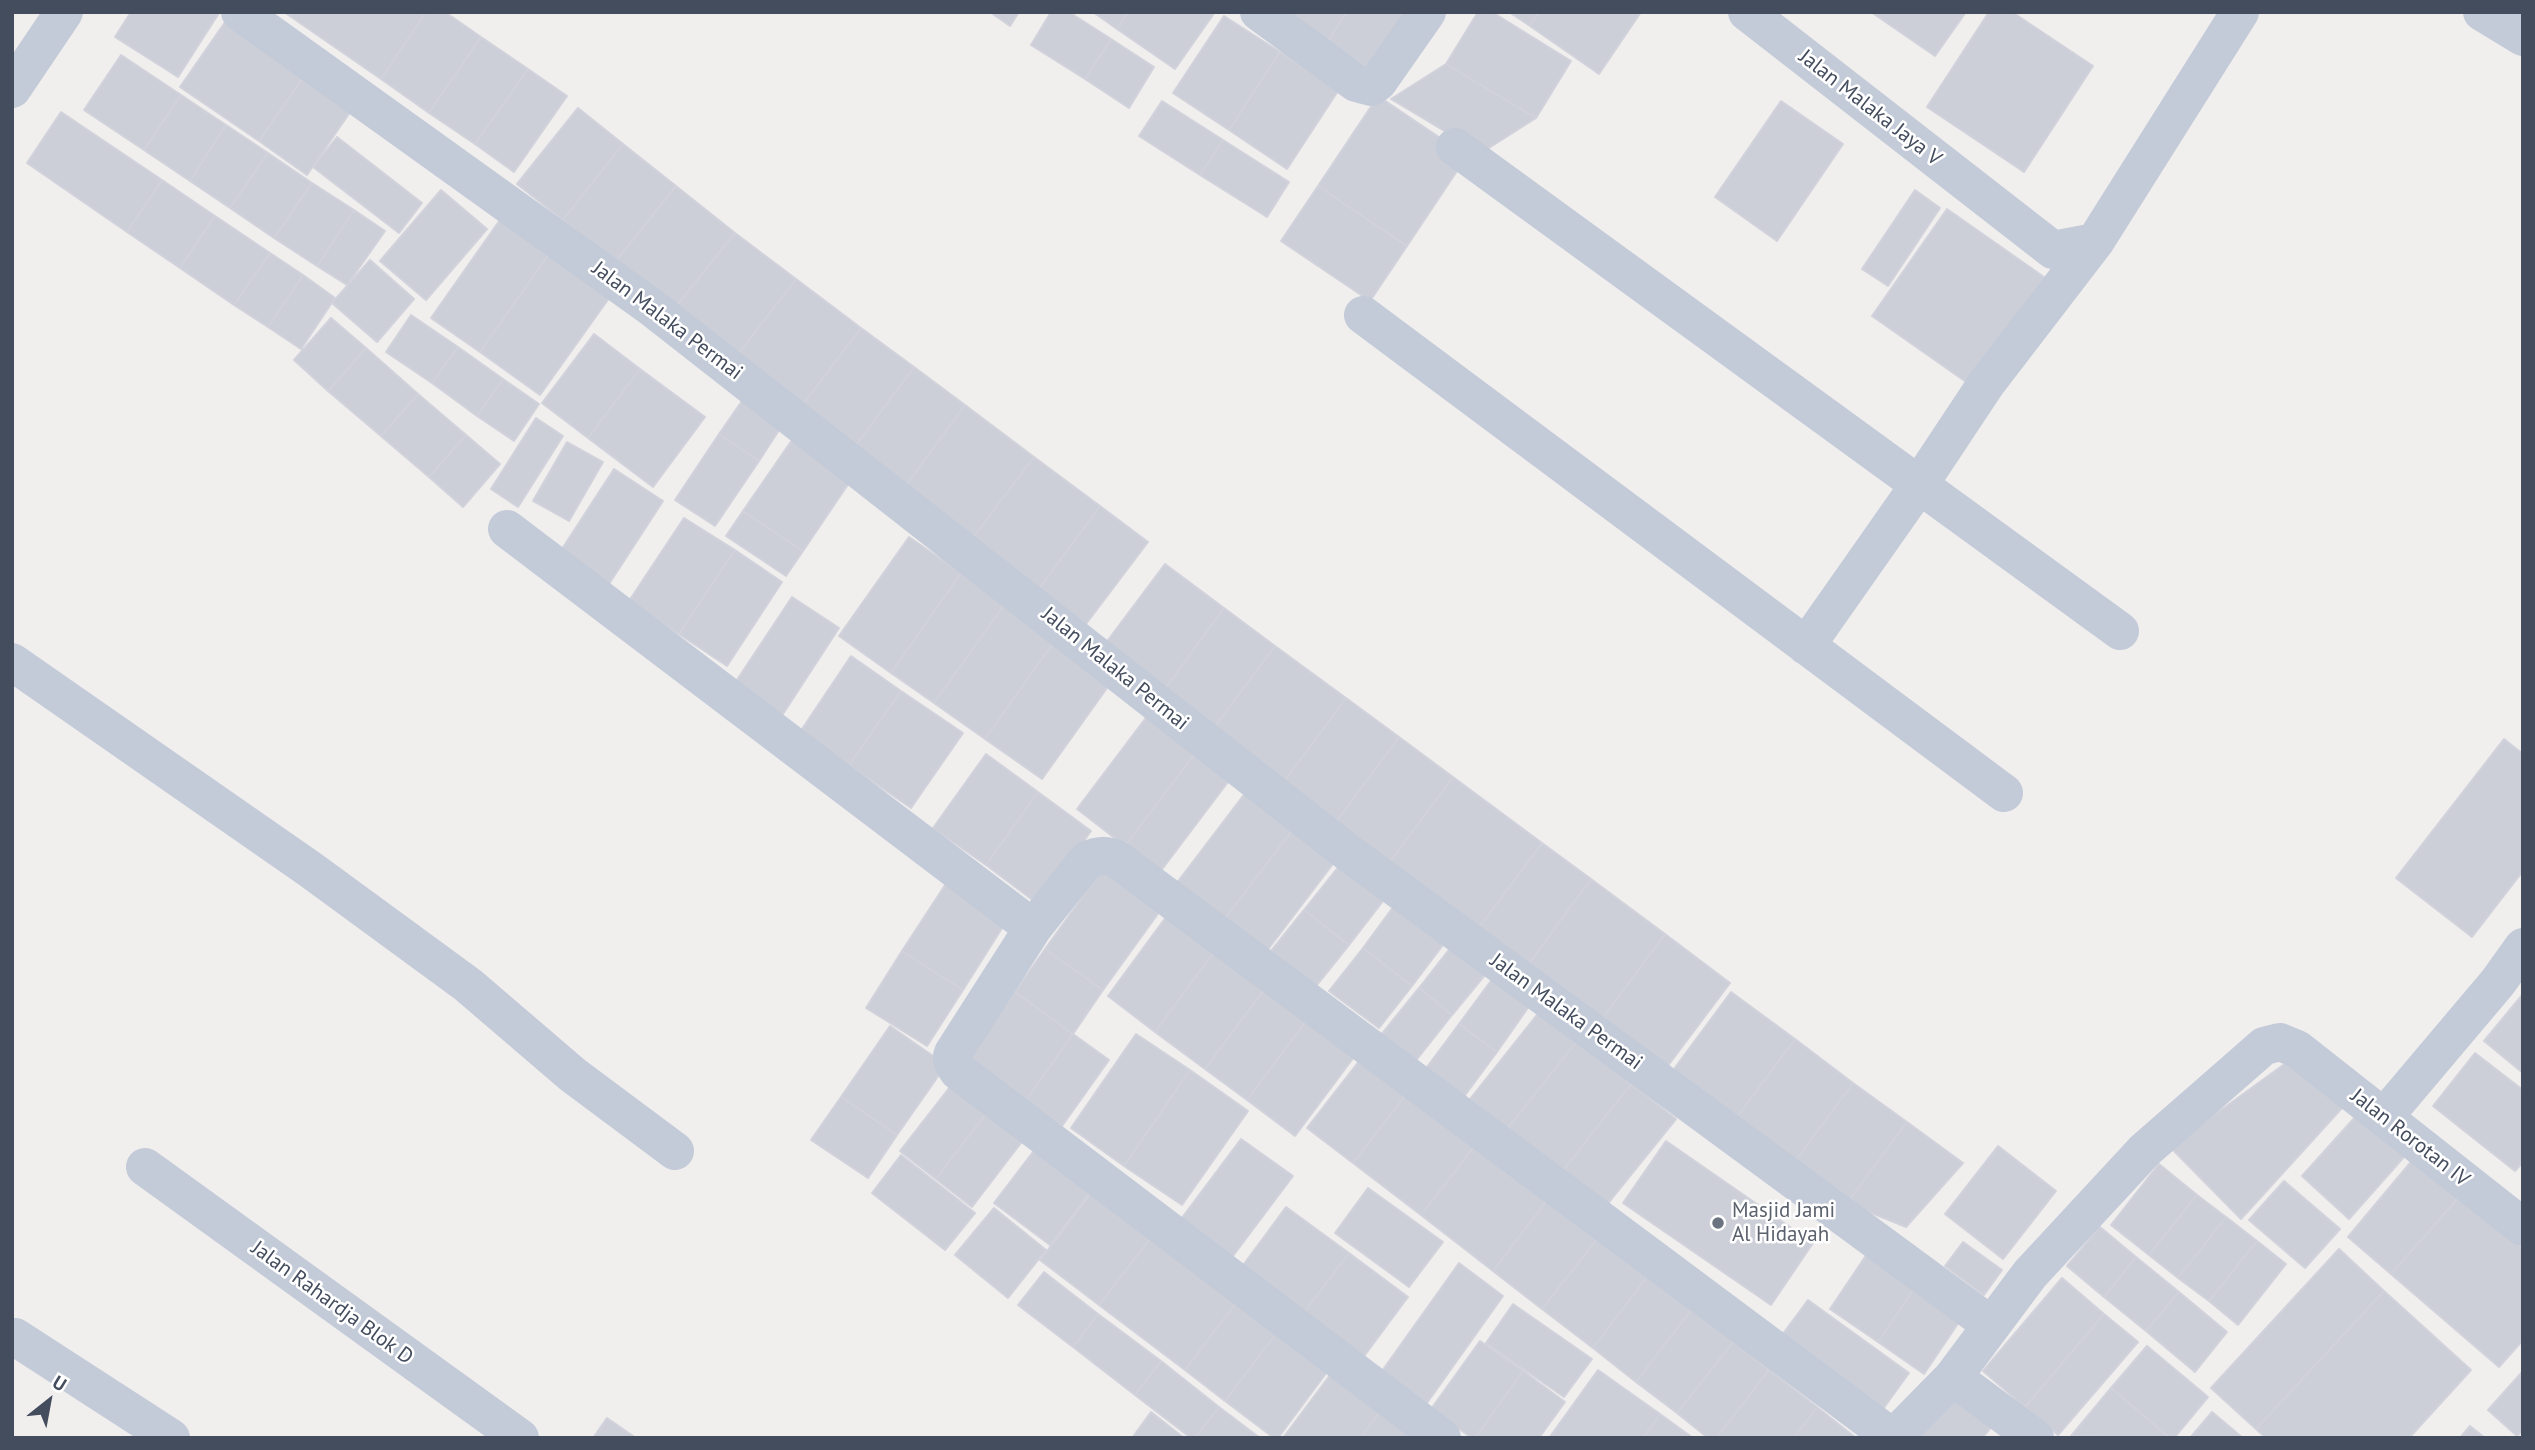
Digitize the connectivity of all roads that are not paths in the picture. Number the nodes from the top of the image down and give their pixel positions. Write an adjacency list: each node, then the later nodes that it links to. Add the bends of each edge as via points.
1 (64, 12): 9 (street)
2 (240, 12): 25 (street, Jalan Malaka Permai, via 651,307 1346,851)
3 (1259, 12): 4 (street, via 1356,83 1371,87)
4 (1427, 12)
5 (1747, 12): 11 (street, Jalan Malaka Jaya V, via 2053,250)
6 (2482, 12): 8 (street)
7 (2227, 17): 11 (street)
8 (2523, 37)
9 (12, 89)
10 (1455, 147): 13 (street)
11 (2095, 242): 13 (street, via 1986,384)
12 (1363, 314): 16 (street)
13 (1919, 485): 15 (street); 16 (street)
14 (507, 530): 19 (street)
15 (2119, 631)
16 (1806, 646): 18 (street)
17 (12, 662): 22 (street, via 468,985 573,1074)
18 (2004, 793)
19 (1033, 928): 30 (street, via 953,1053 958,1071); 31 (street, via 1087,860 1098,855 1118,860)
20 (2523, 947): 21 (street)
21 (2384, 1117): 24 (street, Jalan Rorotan IV); 25 (street, Jalan Rorotan IV, via 2297,1049 2280,1042 2264,1046 2145,1150 2030,1274)
22 (675, 1151)
23 (145, 1167): 29 (street, Jalan Rahardja Blok D)
24 (2523, 1227)
25 (1992, 1325): 27 (street)
26 (15, 1336): 28 (street)
27 (1953, 1377): 31 (street); 32 (street)
28 (172, 1438)
29 (520, 1438)
30 (1442, 1438)
31 (1893, 1438)
32 (2035, 1438)

